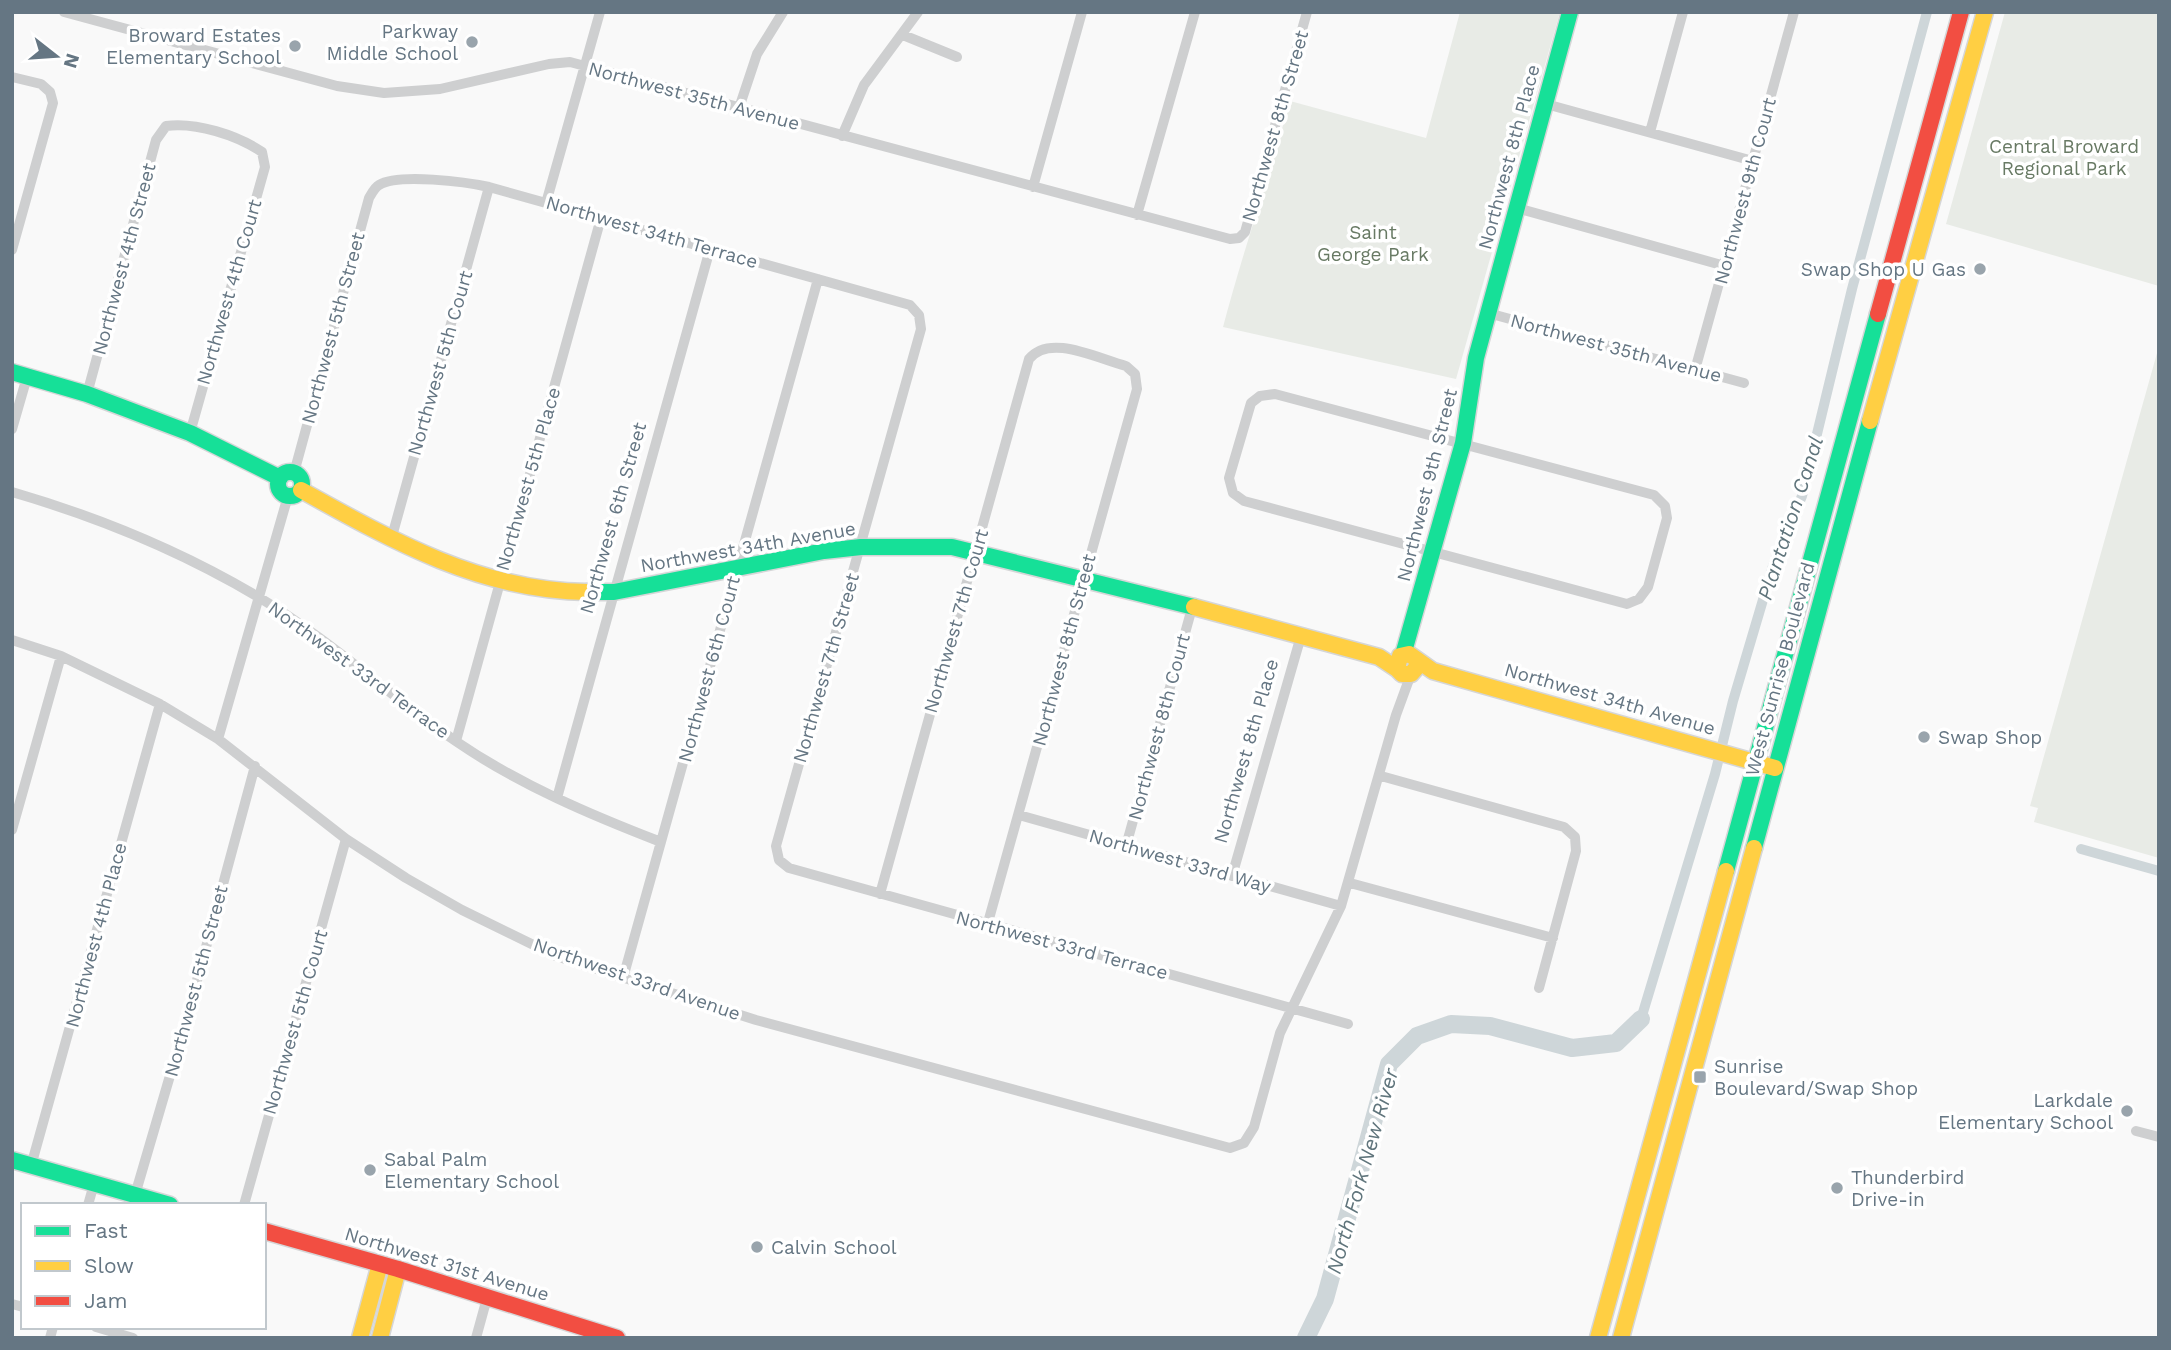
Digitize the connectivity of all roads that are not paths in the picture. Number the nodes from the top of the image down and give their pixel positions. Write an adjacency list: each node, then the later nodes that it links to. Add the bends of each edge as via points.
1 (600, 12): 15 (street)
2 (783, 12): 18 (street, via 757,54)
3 (918, 12): 13 (street)
4 (1082, 12): 25 (street)
5 (1195, 12): 28 (street)
6 (1307, 12): 30 (street, Northwest 8th Street, via 1245,232)
7 (1570, 12): 17 (main road, Northwest 8th Place)
8 (1683, 12): 19 (street)
9 (1794, 12): 22 (street, Northwest 9th Court)
10 (1961, 12): 37 (main road, West Sunrise Boulevard)
11 (1985, 12): 49 (main road, West Sunrise Boulevard)
12 (68, 13): 15 (street, Northwest 35th Avenue, via 337,86 384,93 484,81 549,64)
13 (904, 35): 14 (street); 20 (street, via 864,85)
14 (957, 57)
15 (585, 66): 18 (street, Northwest 35th Avenue); 26 (street)
16 (12, 77): 32 (street, via 41,84 53,103)
17 (1546, 104): 19 (street); 27 (main road, Northwest 8th Place)
18 (738, 108): 20 (street, Northwest 35th Avenue)
19 (1650, 132): 22 (street)
20 (842, 136): 25 (street, Northwest 35th Avenue)
21 (262, 152): 42 (street, Northwest 4th Street, via 248,142 182,124 166,126 156,140); 44 (street, Northwest 4th Court, via 265,167)
22 (1753, 161): 33 (street, Northwest 9th Court)
23 (377, 185): 24 (street, Northwest 34th Terrace, via 393,180); 46 (street, Northwest 5th Street, via 369,198)
24 (489, 187): 26 (street, Northwest 34th Terrace); 50 (street, Northwest 5th Court)
25 (1033, 187): 28 (street, Northwest 35th Avenue)
26 (546, 203): 29 (street, Northwest 34th Terrace)
27 (1517, 208): 33 (street); 35 (main road, Northwest 8th Place)
28 (1138, 215): 30 (street, Northwest 35th Avenue)
29 (601, 218): 31 (street, Northwest 34th Terrace); 56 (street, Northwest 5th Place)
30 (1238, 238)
31 (710, 249): 34 (street, Northwest 34th Terrace); 57 (street, Northwest 6th Street)
32 (12, 250)
33 (1725, 266): 38 (street, Northwest 9th Court)
34 (818, 279): 36 (street, Northwest 34th Terrace, via 911,305); 54 (street, Northwest 6th Court)
35 (1488, 313): 38 (street, Northwest 35th Avenue); 45 (main road, Northwest 9th Street)
36 (919, 315): 51 (street, Northwest 7th Street, via 921,329)
37 (1869, 344): 49 (main road, via 1873,358 1840,489); 67 (main road, West Sunrise Boulevard)
38 (1695, 370): 41 (street, Northwest 35th Avenue)
39 (20, 374): 42 (main road); 43 (street)
40 (1135, 374): 52 (street, Northwest 7th Court, via 1126,366 1052,345 1035,351); 55 (street, Northwest 8th Street, via 1137,389)
41 (1744, 383)
42 (87, 394): 44 (main road)
43 (12, 429)
44 (190, 433): 46 (main road)
45 (1463, 443): 53 (main road, Northwest 9th Street); 53 (street, via 1276,394 1260,396 1251,404 1229,478 1233,493 1244,501); 53 (street, via 1654,495 1665,506 1667,518 1648,587 1627,604)
46 (287, 475): 48 (main road, via 301,478)
47 (12, 492): 58 (street, Northwest 33rd Terrace, via 99,520)
48 (294, 493): 50 (main road, Northwest 34th Avenue); 58 (street)
49 (1847, 505): 69 (main road, West Sunrise Boulevard)
50 (391, 540): 56 (main road, Northwest 34th Avenue, via 443,565)
51 (861, 547): 52 (main road, Northwest 34th Avenue); 54 (main road, Northwest 34th Avenue); 77 (street, Northwest 7th Street, via 776,846)
52 (975, 551): 55 (main road, Northwest 34th Avenue); 80 (street, Northwest 7th Court)
53 (1434, 552): 63 (main road, Northwest 9th Street)
54 (737, 567): 57 (main road, Northwest 34th Avenue); 75 (street, Northwest 6th Court)
55 (1084, 578): 59 (main road, Northwest 34th Avenue); 72 (street, Northwest 8th Street)
56 (500, 582): 57 (main road, Northwest 34th Avenue, via 555,591); 66 (street, Northwest 5th Place)
57 (614, 592): 71 (street, Northwest 6th Street)
58 (259, 598): 65 (street); 66 (street, Northwest 33rd Terrace, via 328,643)
59 (1192, 608): 60 (main road, Northwest 34th Avenue); 76 (street, Northwest 8th Court)
60 (1301, 636): 63 (main road, Northwest 34th Avenue); 78 (street, Northwest 8th Place)
61 (12, 640): 62 (street, Northwest 33rd Avenue)
62 (61, 656): 64 (street, Northwest 33rd Avenue); 73 (street)
63 (1407, 664): 67 (main road, Northwest 34th Avenue); 70 (street, Northwest 9th Street)
64 (160, 704): 65 (street, Northwest 33rd Avenue); 92 (street, Northwest 4th Place)
65 (218, 739): 68 (street, Northwest 33rd Avenue)
66 (456, 741): 71 (street, Northwest 33rd Terrace)
67 (1754, 762): 69 (main road, Northwest 34th Avenue); 109 (main road, West Sunrise Boulevard)
68 (255, 766): 74 (street, Northwest 33rd Avenue); 94 (street, Northwest 5th Street)
69 (1775, 768): 110 (main road, West Sunrise Boulevard)
70 (1381, 776): 79 (street, Northwest 9th Street); 83 (street, via 1564,827 1575,837 1576,851)
71 (557, 798): 75 (street, Northwest 33rd Terrace)
72 (1019, 815): 76 (street, Northwest 33rd Way); 82 (street, Northwest 8th Street)
73 (12, 830)
74 (346, 839): 84 (street, Northwest 33rd Avenue, via 462,910 556,956); 97 (street, Northwest 5th Court)
75 (662, 842): 84 (street, Northwest 6th Court)
76 (1126, 846): 78 (street, Northwest 33rd Way)
77 (779, 859): 80 (street, Northwest 33rd Terrace, via 789,868)
78 (1232, 876): 81 (street, Northwest 33rd Way)
79 (1350, 883): 81 (street, Northwest 9th Street); 83 (street)
80 (880, 894): 82 (street, Northwest 33rd Terrace)
81 (1341, 906): 86 (street, Northwest 9th Street)
82 (987, 926): 86 (street, Northwest 33rd Terrace)
83 (1553, 938): 85 (street)
84 (623, 978): 90 (street, Northwest 33rd Avenue, via 756,1020 1230,1148)
85 (1539, 988)
86 (1291, 1007): 87 (street, Northwest 33rd Terrace); 90 (street, Northwest 9th Street, via 1254,1127)
87 (1348, 1024)
88 (2136, 1131): 89 (street)
89 (2159, 1138)
90 (1244, 1143)
91 (12, 1160): 92 (main road)
92 (31, 1166): 93 (main road)
93 (94, 1184): 94 (main road); 95 (street)
94 (135, 1195): 96 (main road)
95 (89, 1203)
96 (163, 1203)
97 (245, 1203)
98 (266, 1232): 99 (main road, Northwest 31st Avenue)
99 (380, 1264): 100 (main road, Northwest 31st Avenue); 105 (main road)
100 (398, 1269): 101 (main road, Northwest 31st Avenue); 106 (main road)
101 (487, 1298): 103 (main road, Northwest 31st Avenue); 107 (street)
102 (103, 1329): 104 (street)
103 (593, 1334): 108 (main road, Northwest 31st Avenue)
104 (133, 1338)
105 (360, 1338)
106 (380, 1338)
107 (476, 1338)
108 (617, 1338)
109 (1598, 1338)
110 (1621, 1338)

